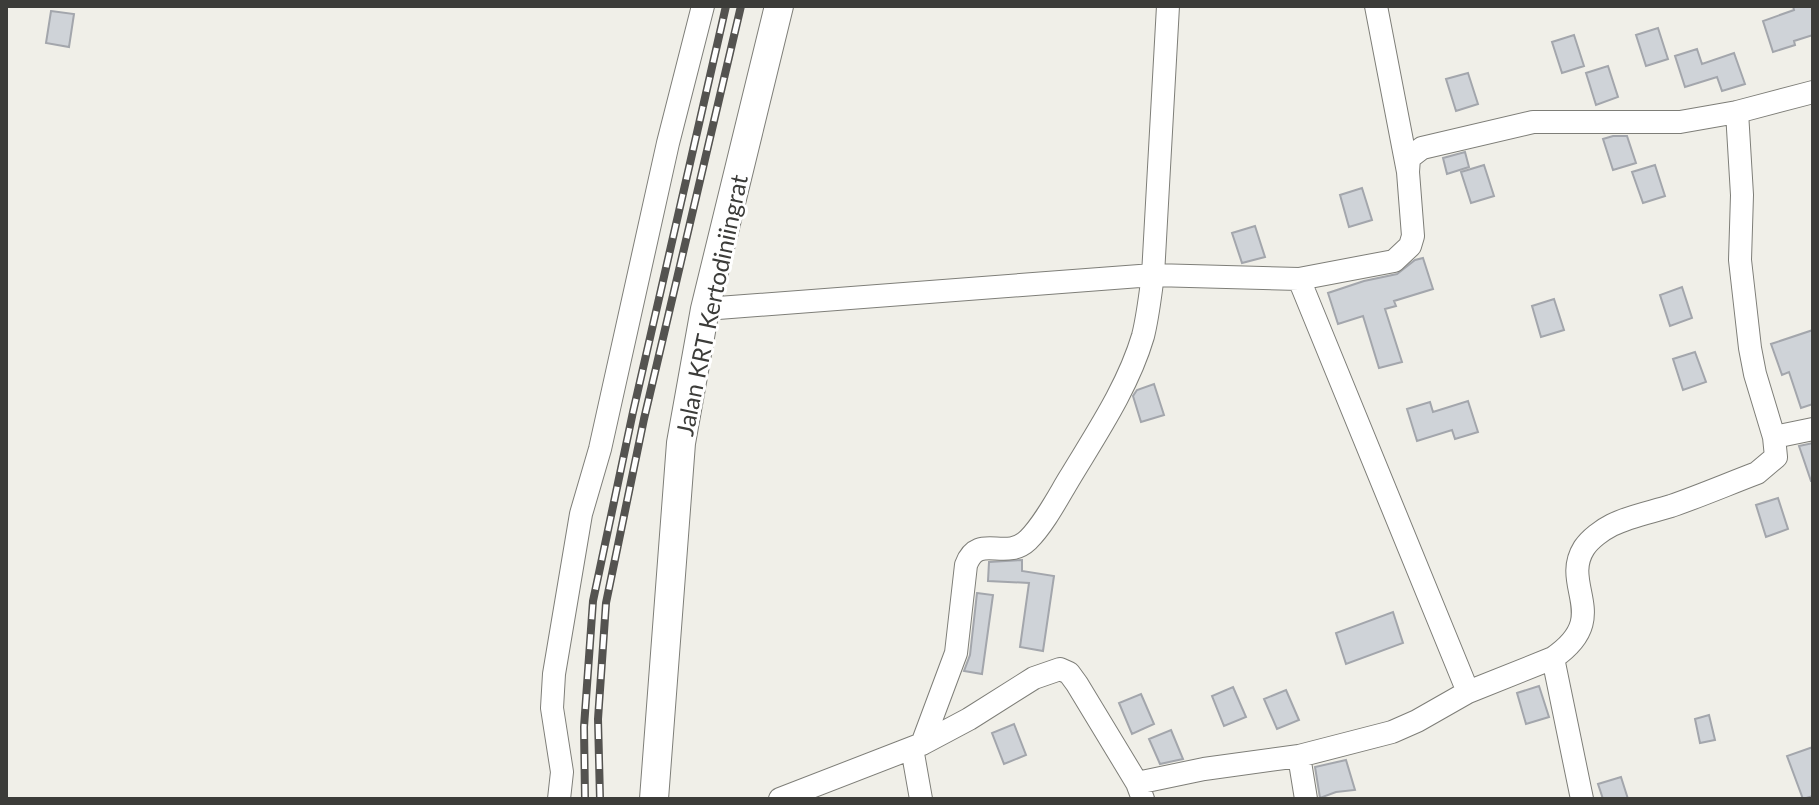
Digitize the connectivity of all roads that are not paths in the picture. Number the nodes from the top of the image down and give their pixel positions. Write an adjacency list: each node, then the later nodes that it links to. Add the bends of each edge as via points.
1 (703, 6): 18 (street, via 581,514 554,674 552,708 562,772)
2 (779, 6): 10 (main road, Jalan KRT Kertodiniingrat)
3 (1168, 6): 8 (street)
4 (1376, 6): 7 (street)
5 (1813, 92): 6 (street)
6 (1737, 112): 7 (street, via 1680,122 1533,122 1422,148 1409,158); 12 (street, via 1740,260 1748,333)
7 (1408, 172): 9 (street, via 1414,225 1403,253 1394,261)
8 (1153, 275): 9 (street); 10 (street); 15 (street, via 1147,319 1131,365 1049,510 1019,546 970,554 956,653)
9 (1299, 279): 14 (street)
10 (705, 309): 19 (main road, Jalan KRT Kertodiniingrat, via 681,443)
11 (1813, 429): 12 (street)
12 (1774, 437): 13 (street, via 1776,457 1757,473 1614,524 1590,540 1578,560 1583,623)
13 (1553, 658): 14 (street); 23 (street)
14 (1468, 692): 16 (street, via 1392,732)
15 (917, 746): 17 (street, via 1034,678 1060,669 1077,684); 20 (street); 21 (street)
16 (1299, 756): 17 (street, via 1204,769); 22 (street)
17 (1140, 791)
18 (559, 799)
19 (654, 799)
20 (780, 799)
21 (921, 799)
22 (1306, 799)
23 (1582, 799)

